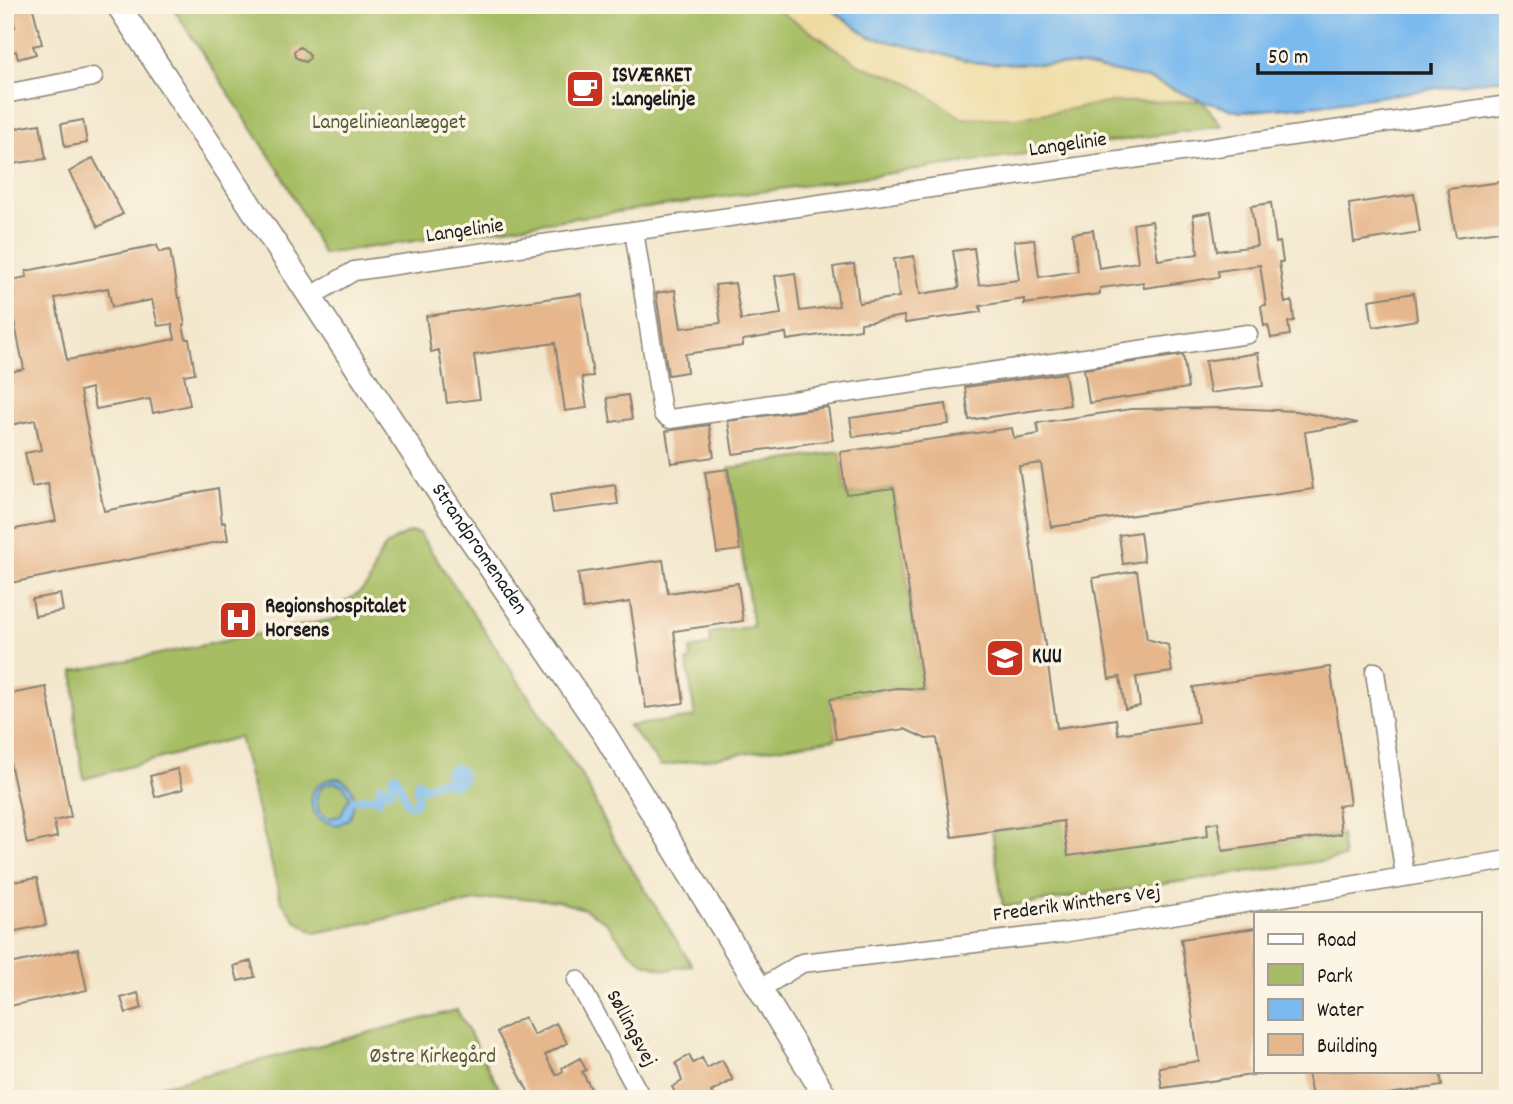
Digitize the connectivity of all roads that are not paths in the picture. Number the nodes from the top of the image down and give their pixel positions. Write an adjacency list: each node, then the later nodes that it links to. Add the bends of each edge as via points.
1 (118, 5): 6 (street, Strandpromenaden)
2 (93, 77): 3 (street)
3 (5, 94)
4 (1508, 104): 5 (street, Langelinie)
5 (634, 231): 6 (street, Langelinie, via 354,271); 7 (street, via 660,405 670,419)
6 (310, 297): 12 (street, Strandpromenaden, via 605,734)
7 (1248, 334)
8 (1376, 672): 10 (street)
9 (1508, 860): 10 (street, Frederik Winthers Vej)
10 (1405, 876): 12 (street, Frederik Winthers Vej, via 1063,933 802,963)
11 (577, 980): 13 (street, Søllingsvej)
12 (760, 989): 14 (street, Strandpromenaden)
13 (642, 1099)
14 (827, 1099)

